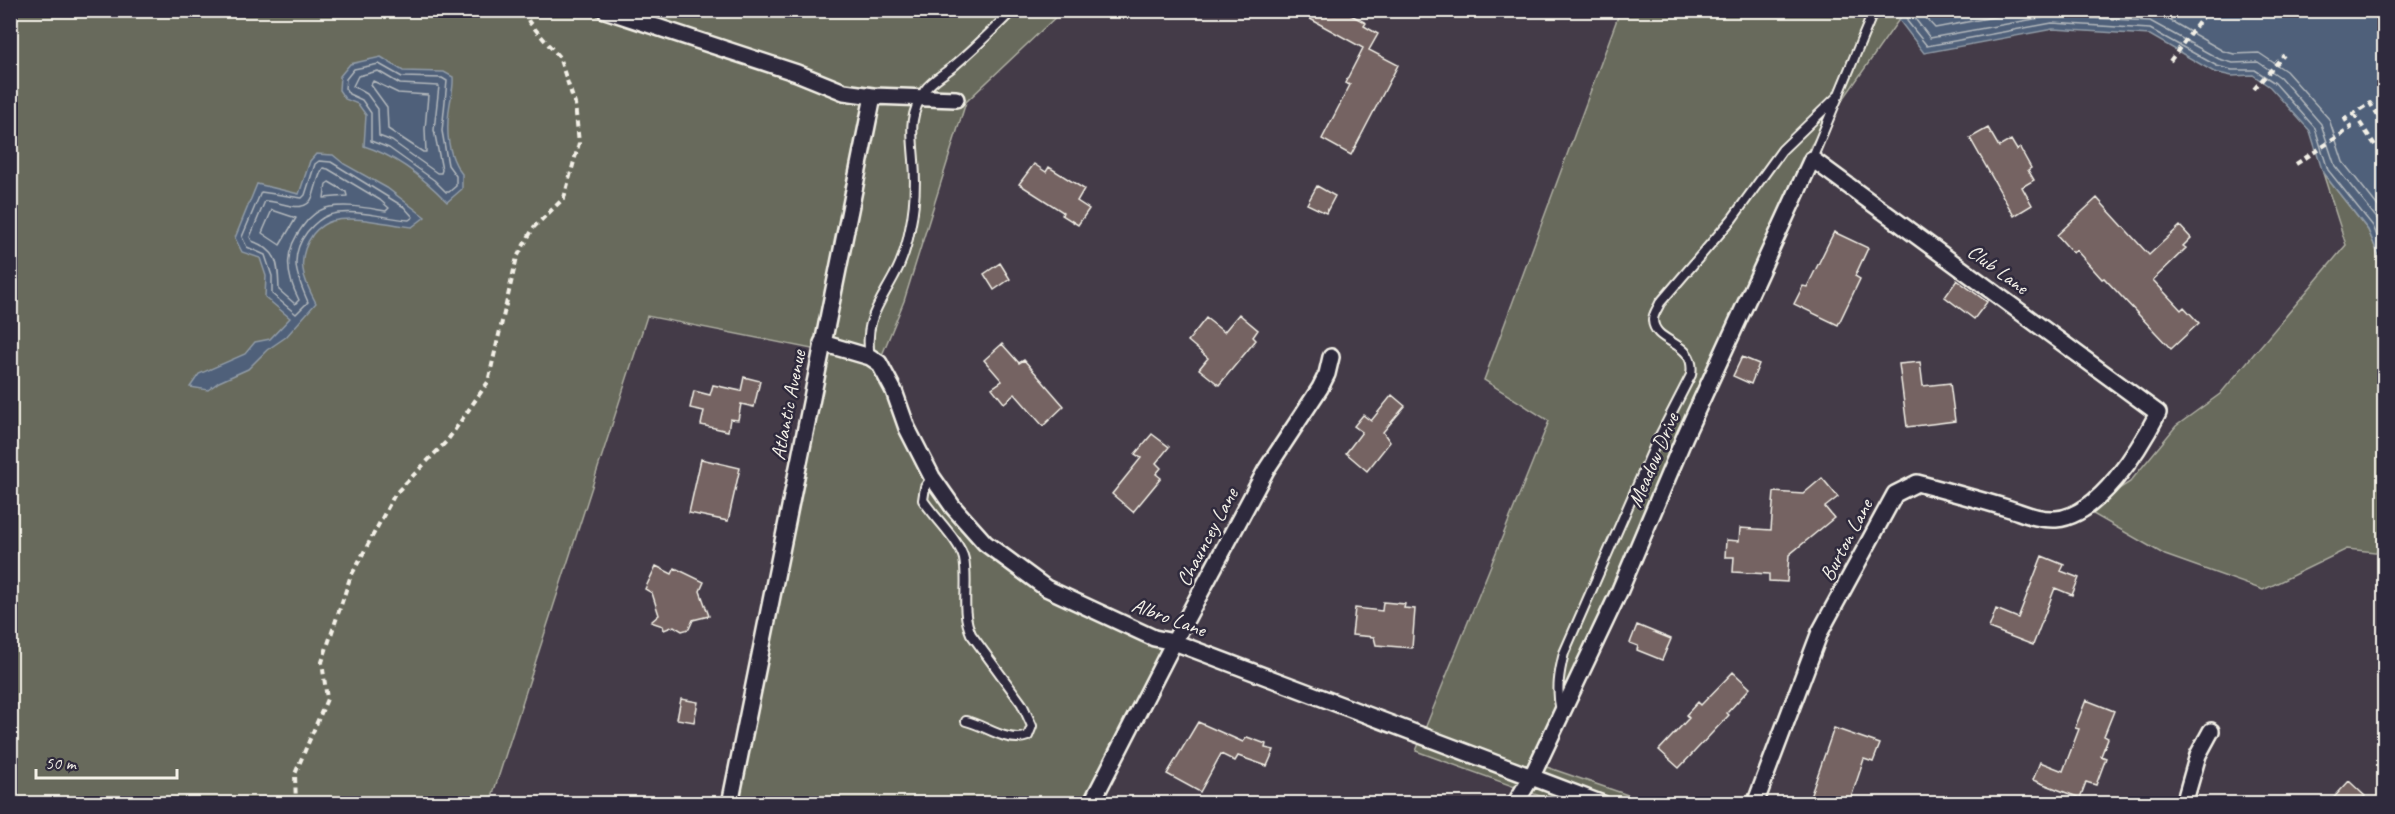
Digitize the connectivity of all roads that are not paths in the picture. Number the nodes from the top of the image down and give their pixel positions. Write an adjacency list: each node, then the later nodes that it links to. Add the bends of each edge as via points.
1 (605, 10): 5 (street, via 844,92)
2 (1013, 10): 6 (lane, via 936,78)
3 (1874, 10): 4 (lane)
4 (1839, 95): 8 (lane); 15 (lane, via 1782,150 1732,219 1660,303 1653,317 1659,332 1691,357 1691,375 1655,445 1564,653 1558,676)
5 (873, 96): 6 (street); 9 (street, Atlantic Avenue)
6 (921, 98): 7 (street); 10 (lane, via 910,129 915,206 895,275 870,322)
7 (956, 99)
8 (1812, 159): 12 (street, Club Lane); 15 (street, Meadow Drive)
9 (822, 343): 10 (street); 19 (street, Atlantic Avenue)
10 (870, 357): 13 (street, Albro Lane, via 882,368)
11 (1331, 357): 14 (street, Chauncey Lane, via 1320,387 1266,470)
12 (2158, 413): 23 (street, Burton Lane, via 2118,475 2086,508 2058,519 2031,518 1917,483 1895,494 1820,632)
13 (933, 477): 14 (street, Albro Lane, via 985,543 1046,588 1154,638); 16 (lane, via 925,487 923,501 964,556 964,606 970,634 1022,705 1032,726 1028,736 1015,738)
14 (1174, 642): 18 (street, Albro Lane); 20 (street, Chauncey Lane)
15 (1562, 712): 18 (street, Meadow Drive)
16 (966, 721)
17 (2211, 730): 24 (street, via 2198,755)
18 (1532, 776): 21 (street, Meadow Drive); 22 (street, Albro Lane)
19 (730, 804)
20 (1091, 804)
21 (1515, 804)
22 (1603, 804)
23 (1755, 804)
24 (2184, 804)

